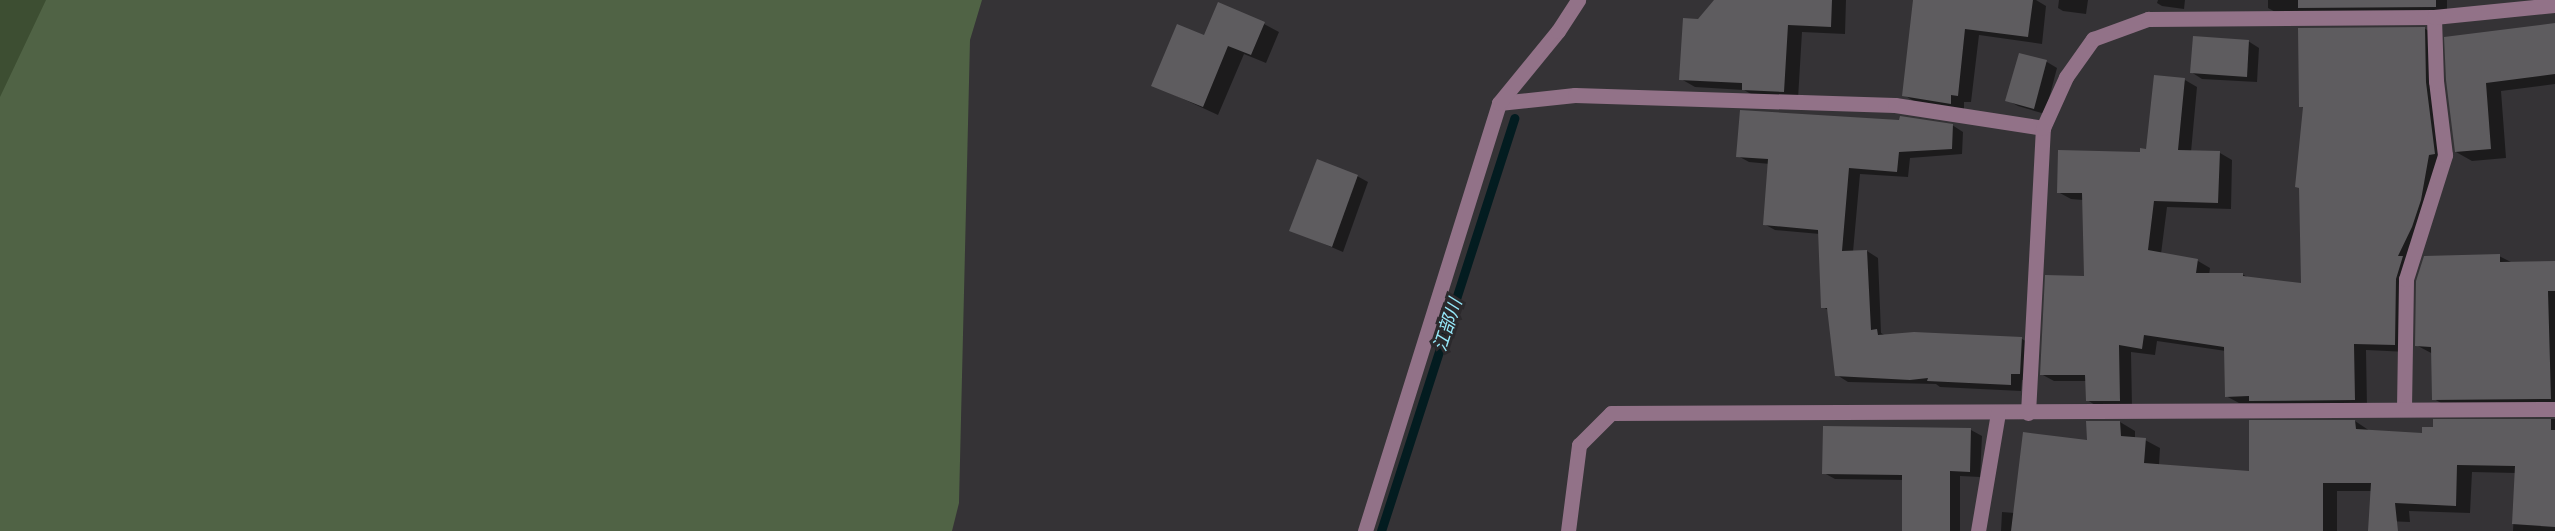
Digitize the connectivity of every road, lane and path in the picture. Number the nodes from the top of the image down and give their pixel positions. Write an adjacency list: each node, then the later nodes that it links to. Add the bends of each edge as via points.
1 (1578, 0): 5 (street)
2 (2555, 5): 3 (street)
3 (2456, 7): 4 (street)
4 (2434, 17): 6 (street, via 2148,19 2093,39 2066,77); 7 (street, via 2436,81 2445,155 2406,279)
5 (1500, 103): 6 (street, via 1575,95 1895,105); 11 (street)
6 (2043, 128): 9 (street)
7 (2404, 408): 8 (street); 9 (street)
8 (2555, 409)
9 (2028, 413): 10 (street)
10 (1998, 414): 12 (street, via 1611,413 1579,445); 13 (street)
11 (1365, 531)
12 (1568, 531)
13 (1978, 531)

